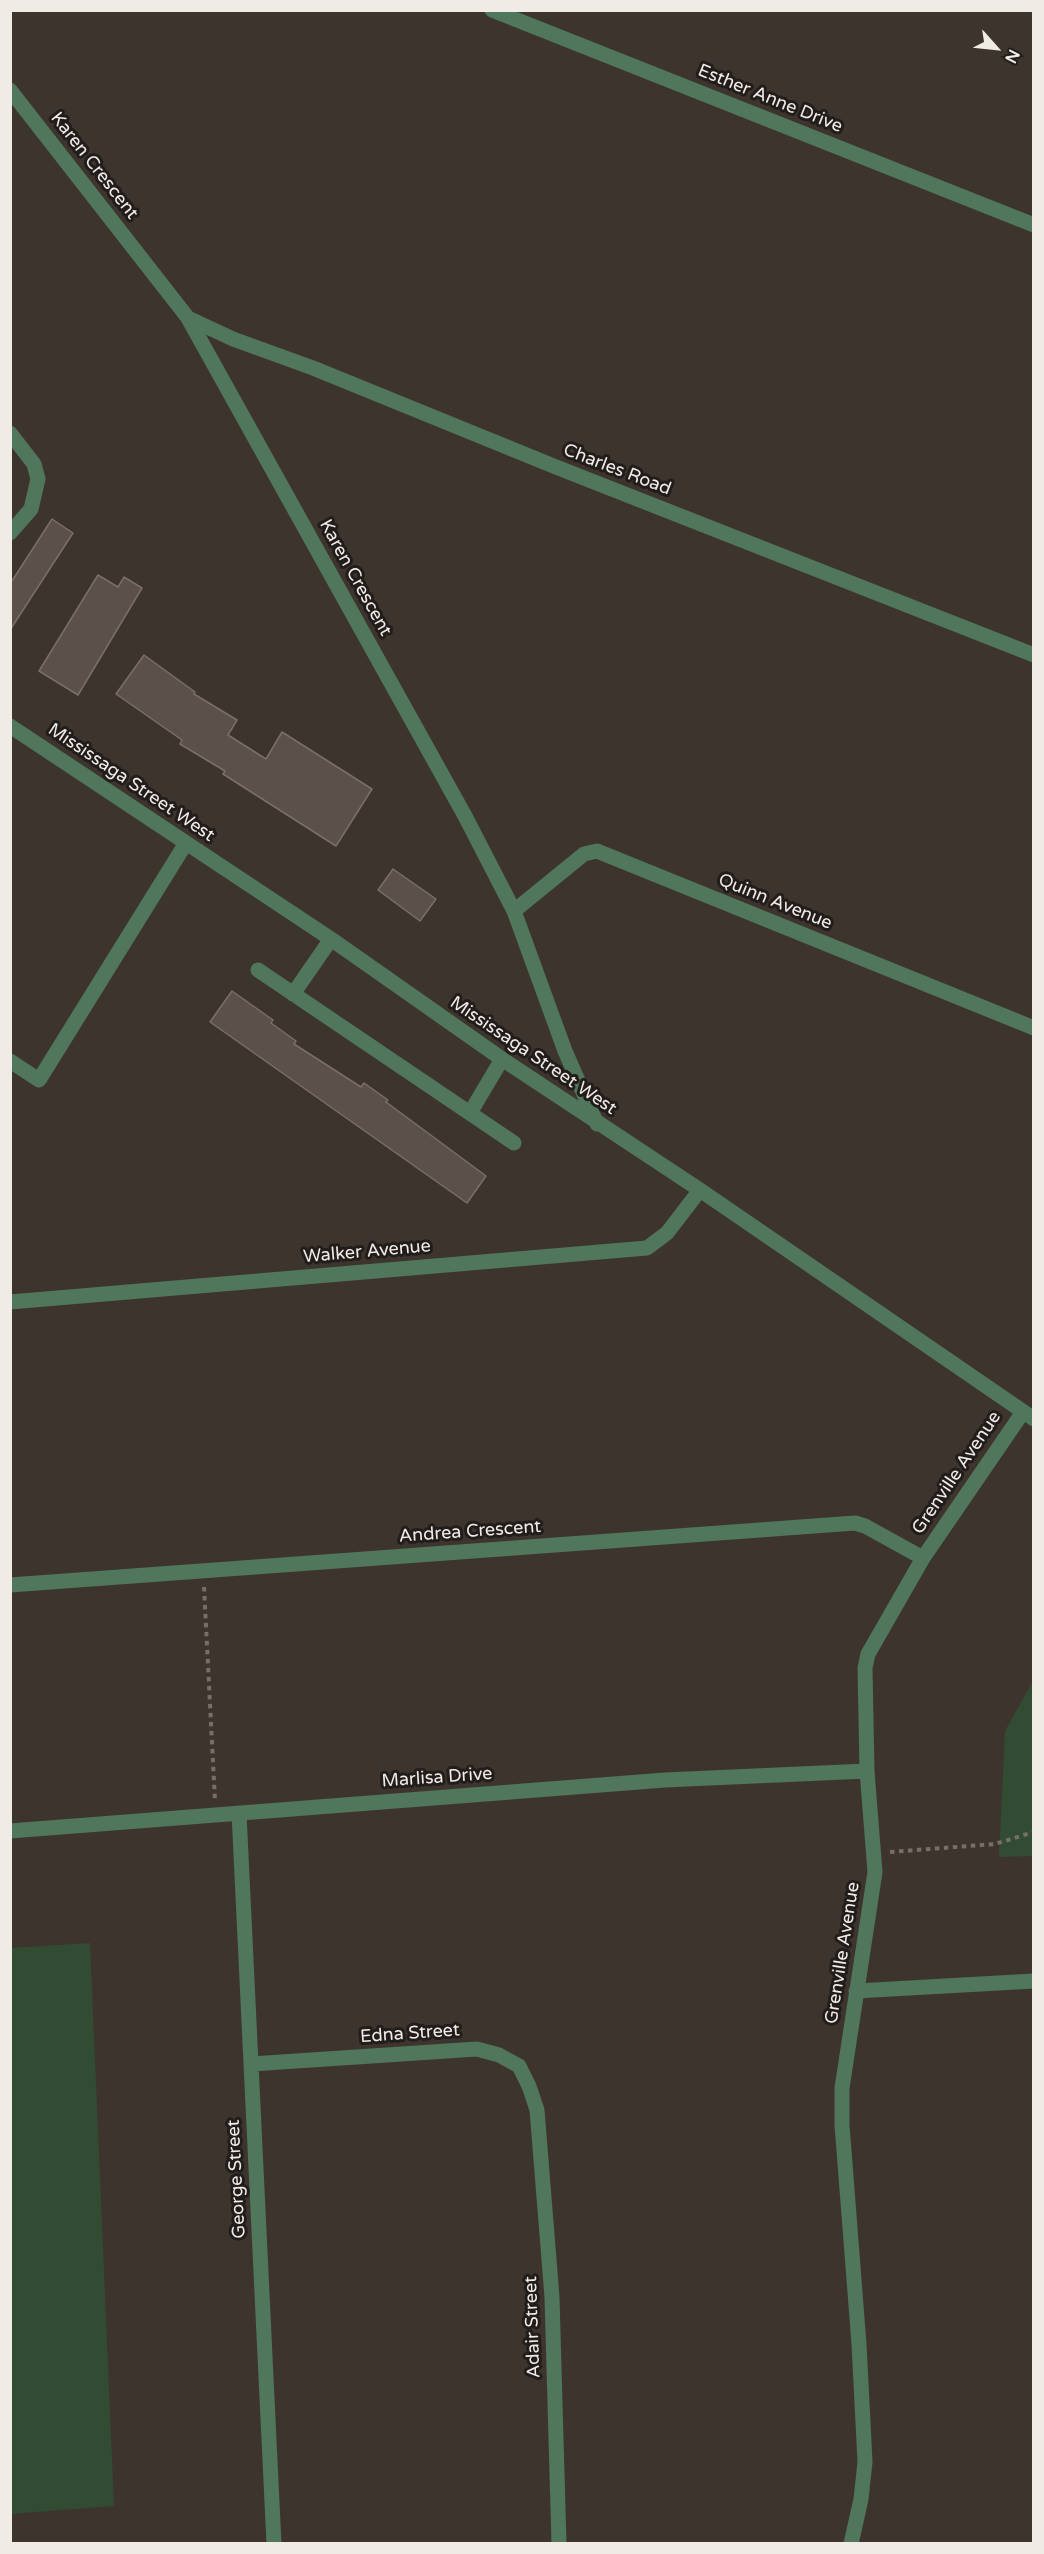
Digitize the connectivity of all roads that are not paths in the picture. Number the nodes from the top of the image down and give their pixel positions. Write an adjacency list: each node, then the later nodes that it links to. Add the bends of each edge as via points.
1 (492, 10): 3 (street, Esther Anne Drive)
2 (10, 90): 4 (street, Karen Crescent)
3 (1034, 225)
4 (188, 318): 7 (street, Charles Road); 10 (street, Karen Crescent)
5 (10, 433): 6 (street, via 34,464 38,479 31,508)
6 (10, 532)
7 (1034, 655)
8 (10, 726): 9 (street, Mississaga Street West)
9 (186, 843): 11 (street, Mississaga Street West); 16 (street, via 39,1080)
10 (514, 911): 14 (street, Quinn Avenue, via 584,854 597,851); 18 (street, Karen Crescent, via 565,1051)
11 (331, 939): 13 (street); 15 (street, Mississaga Street West)
12 (258, 970): 13 (street)
13 (293, 994): 17 (street)
14 (1034, 1028)
15 (502, 1059): 17 (street); 18 (street, Mississaga Street West)
16 (10, 1061)
17 (470, 1113): 19 (street)
18 (597, 1124): 20 (street, Mississaga Street West)
19 (514, 1143)
20 (700, 1190): 21 (street, Walker Avenue, via 668,1233 647,1248); 22 (street, Mississaga Street West)
21 (10, 1302)
22 (1028, 1416): 23 (street, Grenville Avenue)
23 (923, 1558): 24 (street, Andrea Crescent, via 855,1523); 25 (street, Grenville Avenue, via 868,1654 864,1683)
24 (10, 1585)
25 (867, 1771): 26 (street, Marlisa Drive, via 665,1780); 29 (street, Grenville Avenue, via 875,1872)
26 (239, 1813): 27 (street, Marlisa Drive); 30 (street, George Street)
27 (10, 1831)
28 (1034, 1981): 29 (street)
29 (856, 1991): 34 (street, Grenville Avenue, via 842,2088 842,2125 865,2462)
30 (251, 2064): 31 (street, Edna Street, via 477,2049 519,2066); 32 (street, George Street)
31 (537, 2110): 33 (street, Adair Street, via 552,2297)
32 (274, 2544)
33 (559, 2544)
34 (851, 2544)

